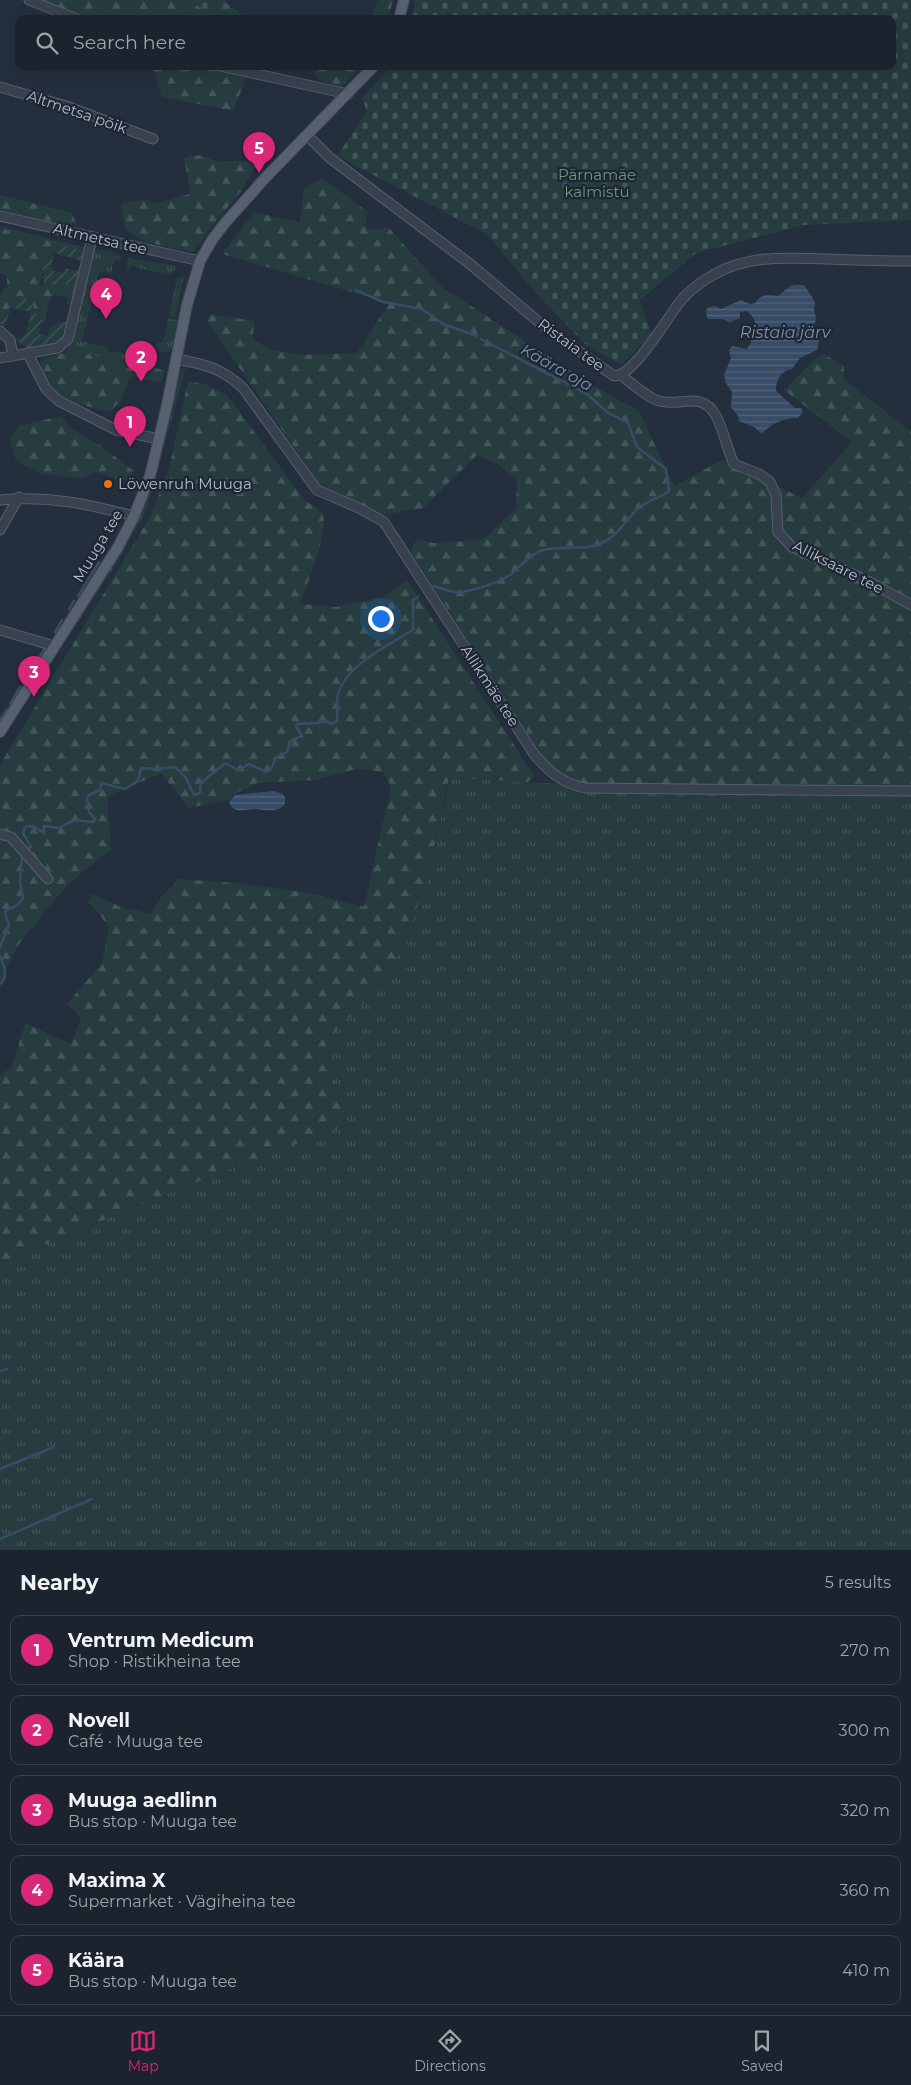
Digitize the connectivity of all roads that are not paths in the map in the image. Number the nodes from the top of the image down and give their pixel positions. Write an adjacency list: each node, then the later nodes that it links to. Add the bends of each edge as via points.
1 (29, 0): 3 (street)
2 (404, 0): 4 (main road)
3 (67, 15)
4 (401, 15)
5 (238, 70): 8 (street)
6 (370, 70): 8 (main road, Muuga tee)
7 (0, 87): 10 (street, Altmetsa põik, via 66,106)
8 (348, 94): 9 (main road, Muuga tee)
9 (306, 135): 13 (main road, Muuga tee, via 225,223); 20 (street, Ristaia tee, via 330,158 470,264 546,328 614,376)
10 (152, 139)
11 (0, 216): 12 (street, Altmetsa tee)
12 (92, 238): 13 (street, Altmetsa tee); 16 (street, via 68,339 58,348)
13 (200, 261): 19 (main road, Muuga tee)
14 (911, 261): 20 (street, Ristaia tee, via 778,257 746,261 730,267 692,290 644,352)
15 (0, 331): 17 (street, via 10,340)
16 (28, 354): 17 (street); 21 (street, via 46,389 59,401 116,430)
17 (13, 356): 18 (street)
18 (0, 358)
19 (176, 359): 21 (main road, Muuga tee); 30 (street, Allikmäe tee, via 207,365 232,377 317,490 384,522 534,754 546,769 563,781 586,788)
20 (621, 375): 26 (street, Alliksaare tee, via 658,401 696,400 709,408 716,416 734,464 760,474 770,482 776,496 778,532 792,546)
21 (160, 439): 24 (main road, Muuga tee)
22 (19, 497): 23 (street); 24 (street, via 57,499); 25 (street)
23 (1, 499)
24 (134, 516): 28 (main road, Muuga tee, via 118,547)
25 (0, 530)
26 (911, 605)
27 (0, 630): 28 (street)
28 (54, 646): 29 (main road, Muuga tee)
29 (0, 732)
30 (911, 792)
31 (0, 834): 32 (street, via 11,838)
32 (48, 879)

